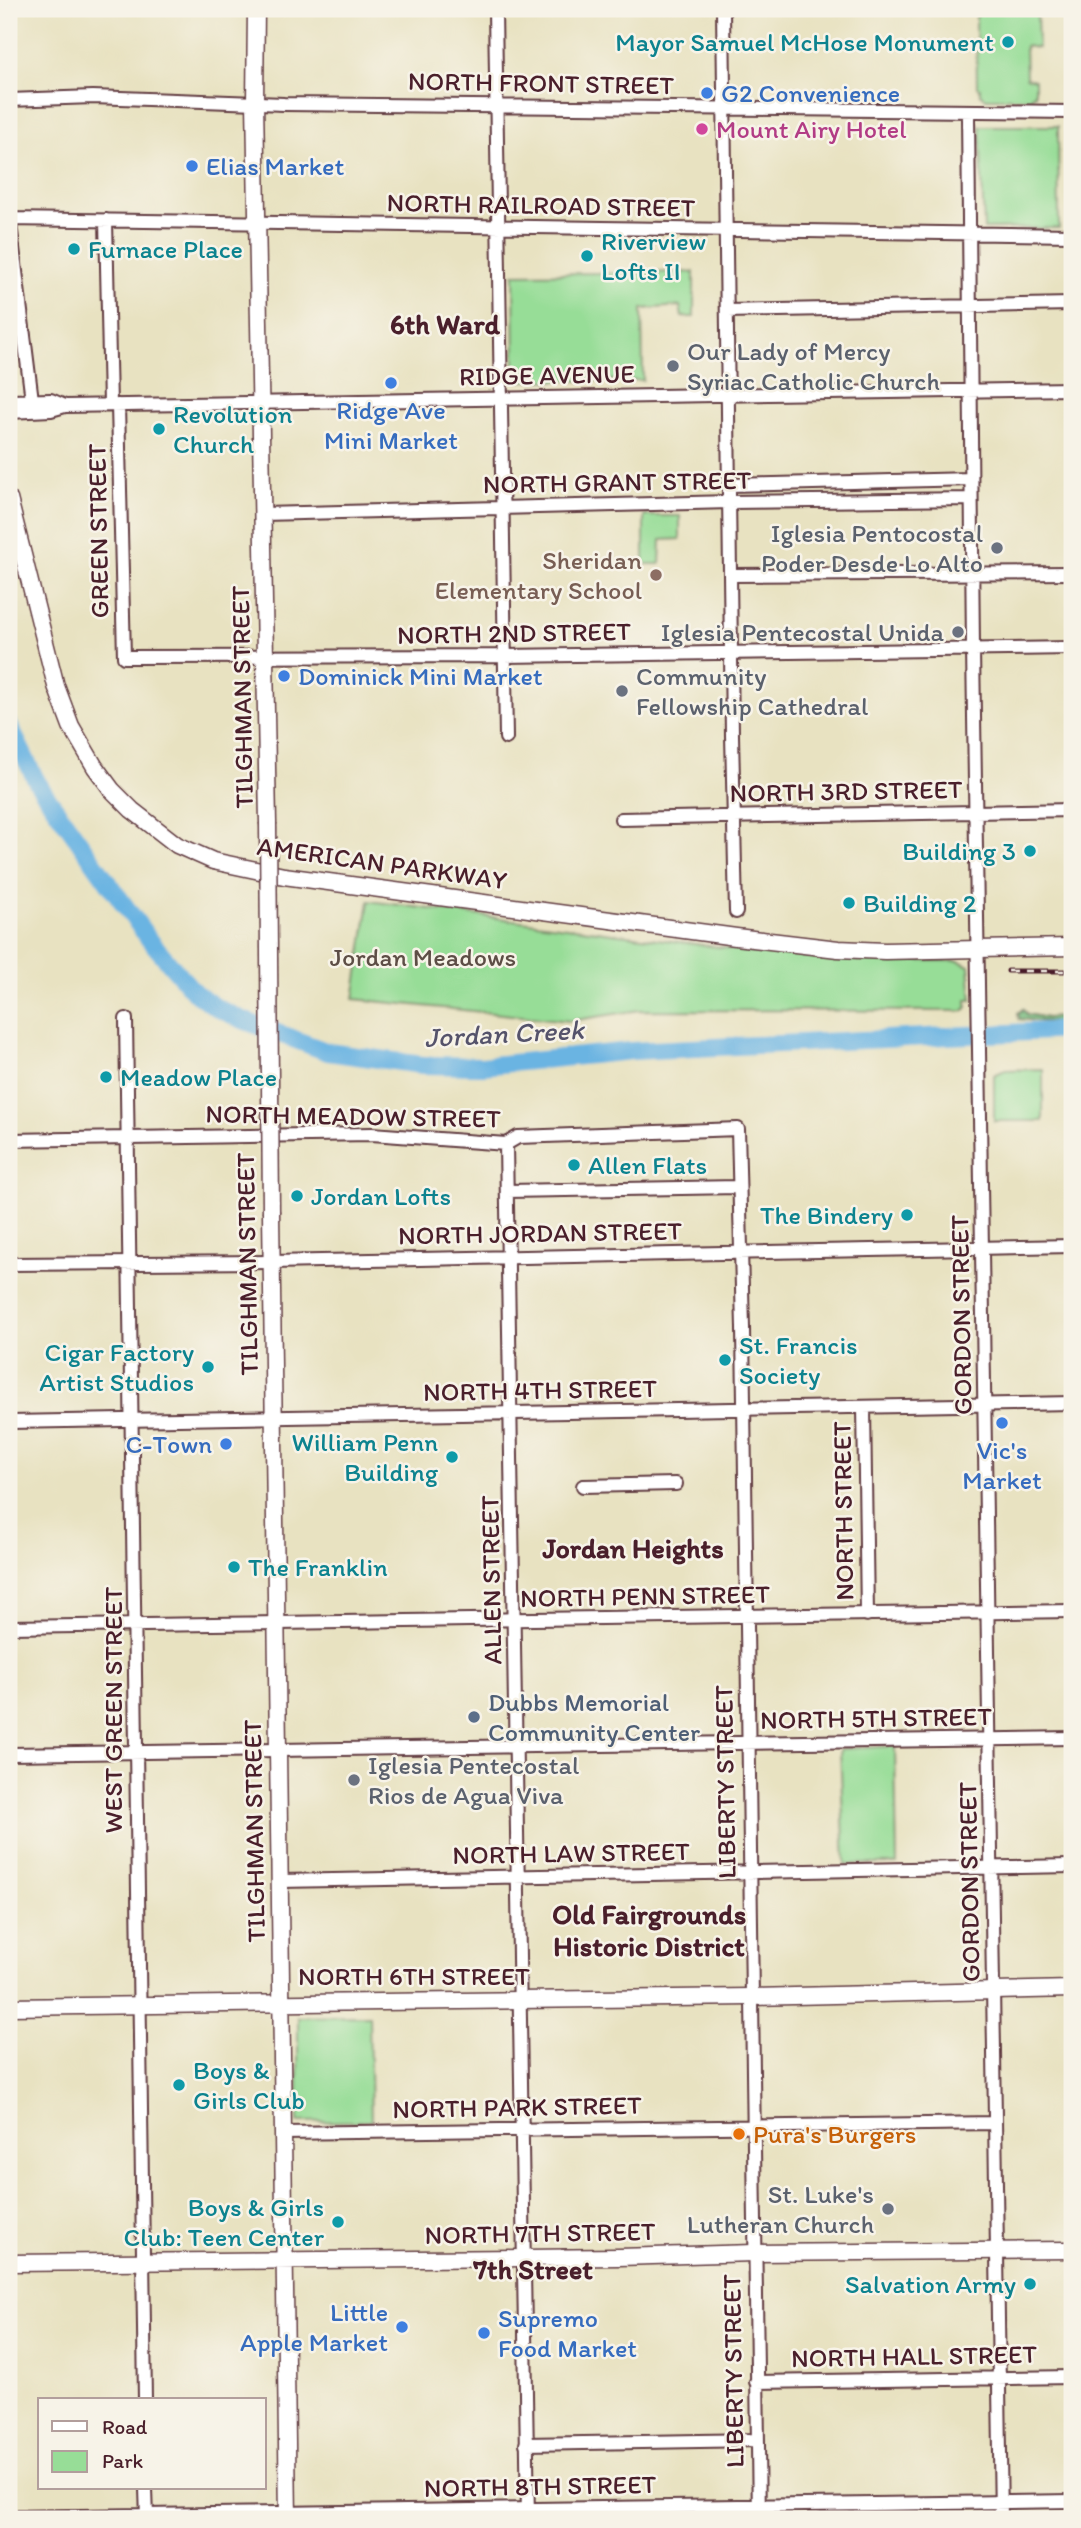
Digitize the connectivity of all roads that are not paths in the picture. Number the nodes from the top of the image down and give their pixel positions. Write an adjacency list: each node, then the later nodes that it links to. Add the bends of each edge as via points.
1 (256, 9): 5 (main road, TILGHMAN STREET)
2 (495, 9): 6 (street)
3 (723, 9): 7 (street)
4 (9, 100): 5 (street, NORTH FRONT STREET, via 93,97)
5 (256, 102): 6 (street, NORTH FRONT STREET); 12 (main road, TILGHMAN STREET)
6 (496, 105): 7 (street, NORTH FRONT STREET); 13 (street)
7 (725, 109): 8 (street, NORTH FRONT STREET); 14 (street)
8 (968, 111): 9 (street, NORTH FRONT STREET); 15 (street, GORDON STREET)
9 (1072, 111)
10 (9, 217): 11 (street, NORTH RAILROAD STREET); 24 (street)
11 (106, 220): 12 (street, NORTH RAILROAD STREET); 27 (street, GREEN STREET)
12 (258, 223): 13 (street, NORTH RAILROAD STREET); 26 (main road, TILGHMAN STREET)
13 (498, 227): 14 (street, NORTH RAILROAD STREET); 23 (street)
14 (726, 231): 15 (street, NORTH RAILROAD STREET); 19 (street)
15 (969, 234): 16 (street, NORTH RAILROAD STREET); 18 (street, GORDON STREET)
16 (1072, 235)
17 (1072, 304): 18 (street)
18 (970, 308): 19 (street); 21 (street, GORDON STREET)
19 (727, 312): 22 (street)
20 (1072, 389): 21 (street, RIDGE AVENUE)
21 (970, 391): 22 (street, RIDGE AVENUE); 30 (street, GORDON STREET)
22 (728, 395): 23 (street, RIDGE AVENUE); 31 (street)
23 (500, 399): 26 (street, RIDGE AVENUE); 35 (street)
24 (32, 400): 25 (street, RIDGE AVENUE); 28 (street, RIDGE AVENUE)
25 (9, 401)
26 (261, 403): 27 (street, RIDGE AVENUE); 36 (main road, TILGHMAN STREET)
27 (114, 405): 28 (street, RIDGE AVENUE); 45 (street, GREEN STREET)
28 (65, 406): 29 (street, RIDGE AVENUE)
29 (9, 412)
30 (971, 479): 31 (street); 33 (street, GORDON STREET)
31 (729, 485): 34 (street)
32 (9, 499): 53 (main road, AMERICAN PARKWAY, via 56,686 80,743 112,790 132,810 193,853 284,876 736,937 850,949)
33 (971, 499): 34 (street, NORTH GRANT STREET); 37 (street, GORDON STREET)
34 (730, 502): 35 (street, NORTH GRANT STREET); 39 (street)
35 (501, 509): 36 (street, NORTH GRANT STREET); 44 (street)
36 (263, 513): 43 (main road, TILGHMAN STREET)
37 (972, 572): 38 (street); 39 (street); 41 (street, GORDON STREET)
38 (1072, 573)
39 (731, 575): 42 (street)
40 (1072, 648): 41 (street, NORTH 2ND STREET)
41 (973, 649): 42 (street, NORTH 2ND STREET); 47 (street, GORDON STREET)
42 (732, 653): 44 (street, NORTH 2ND STREET); 49 (street)
43 (265, 655): 44 (street, NORTH 2ND STREET); 45 (street, NORTH 2ND STREET); 65 (main road, TILGHMAN STREET, bridge)
44 (504, 656): 46 (street)
45 (124, 657)
46 (506, 738)
47 (976, 810): 48 (street, NORTH 3RD STREET); 49 (street, NORTH 3RD STREET); 53 (street, GORDON STREET)
48 (1072, 810)
49 (733, 816): 50 (street, NORTH 3RD STREET); 51 (street)
50 (621, 819)
51 (736, 912)
52 (1072, 947): 53 (main road, AMERICAN PARKWAY)
53 (978, 950): 62 (street, GORDON STREET)
54 (126, 1019): 56 (street, WEST GREEN STREET)
55 (738, 1129): 58 (street, NORTH MEADOW STREET, via 519,1137); 59 (street, LIBERTY STREET)
56 (129, 1138): 57 (street, NORTH MEADOW STREET); 58 (street, NORTH MEADOW STREET, via 372,1134); 66 (street, WEST GREEN STREET)
57 (9, 1140)
58 (506, 1144): 60 (street, ALLEN STREET)
59 (739, 1187): 60 (street); 63 (street, LIBERTY STREET)
60 (507, 1191): 64 (street, ALLEN STREET)
61 (1072, 1246): 62 (street, NORTH JORDAN STREET)
62 (983, 1247): 63 (street, NORTH JORDAN STREET); 69 (street, GORDON STREET)
63 (741, 1251): 64 (street, NORTH JORDAN STREET); 71 (street, LIBERTY STREET)
64 (508, 1256): 65 (street, NORTH JORDAN STREET); 72 (street, ALLEN STREET)
65 (272, 1262): 66 (street, NORTH JORDAN STREET); 73 (main road, TILGHMAN STREET)
66 (131, 1263): 67 (street, NORTH JORDAN STREET); 74 (street, WEST GREEN STREET)
67 (9, 1264)
68 (1072, 1403): 69 (street, NORTH 4TH STREET)
69 (985, 1404): 70 (street, NORTH 4TH STREET); 79 (street, GORDON STREET)
70 (864, 1407): 71 (street, NORTH 4TH STREET); 80 (street, NORTH STREET)
71 (744, 1409): 72 (street, NORTH 4TH STREET); 81 (street, LIBERTY STREET)
72 (511, 1414): 73 (street, NORTH 4TH STREET); 82 (street, ALLEN STREET)
73 (273, 1418): 74 (street, NORTH 4TH STREET); 83 (main road, TILGHMAN STREET)
74 (133, 1420): 75 (street, NORTH 4TH STREET); 84 (street, WEST GREEN STREET)
75 (9, 1422)
76 (676, 1484): 77 (street)
77 (583, 1486)
78 (1072, 1611): 79 (street, NORTH PENN STREET)
79 (988, 1614): 80 (street, NORTH PENN STREET); 87 (street, GORDON STREET)
80 (867, 1615): 81 (street, NORTH PENN STREET)
81 (746, 1617): 82 (street, NORTH PENN STREET); 88 (street, LIBERTY STREET)
82 (514, 1620): 83 (street, NORTH PENN STREET); 89 (street, ALLEN STREET)
83 (276, 1624): 84 (street, NORTH PENN STREET); 90 (main road, TILGHMAN STREET)
84 (136, 1626): 85 (street, NORTH PENN STREET); 92 (street, WEST GREEN STREET)
85 (9, 1628)
86 (1072, 1738): 87 (street, NORTH 5TH STREET)
87 (990, 1739): 88 (street, NORTH 5TH STREET); 94 (street, GORDON STREET)
88 (747, 1742): 89 (street, NORTH 5TH STREET); 95 (street, LIBERTY STREET)
89 (515, 1747): 90 (street, NORTH 5TH STREET); 96 (street, ALLEN STREET)
90 (278, 1751): 92 (street, NORTH 5TH STREET); 97 (main road, TILGHMAN STREET)
91 (9, 1754): 92 (street, NORTH 5TH STREET)
92 (136, 1754): 104 (street, WEST GREEN STREET)
93 (1072, 1866): 94 (street, NORTH LAW STREET)
94 (992, 1868): 95 (street, NORTH LAW STREET); 99 (street, GORDON STREET)
95 (749, 1873): 96 (street, NORTH LAW STREET); 100 (street, LIBERTY STREET)
96 (517, 1876): 97 (street, NORTH LAW STREET); 101 (street, ALLEN STREET)
97 (280, 1881): 102 (main road, TILGHMAN STREET)
98 (1072, 1989): 99 (main road, NORTH 6TH STREET)
99 (993, 1990): 100 (main road, NORTH 6TH STREET); 105 (street, GORDON STREET)
100 (750, 1997): 101 (main road, NORTH 6TH STREET); 106 (street, LIBERTY STREET)
101 (518, 2000): 102 (main road, NORTH 6TH STREET); 107 (street, ALLEN STREET)
102 (280, 2002): 104 (main road, NORTH 6TH STREET); 108 (main road, TILGHMAN STREET)
103 (9, 2007): 104 (main road, NORTH 6TH STREET)
104 (140, 2007): 114 (street, WEST GREEN STREET)
105 (995, 2123): 106 (street, NORTH PARK STREET); 109 (street, GORDON STREET)
106 (752, 2126): 107 (street, NORTH PARK STREET); 111 (street, LIBERTY STREET)
107 (522, 2129): 108 (street, NORTH PARK STREET); 112 (street, ALLEN STREET)
108 (283, 2133): 113 (main road, TILGHMAN STREET)
109 (996, 2249): 110 (main road, NORTH 7TH STREET); 111 (main road, NORTH 7TH STREET); 116 (street, GORDON STREET)
110 (1072, 2249)
111 (754, 2253): 112 (main road, NORTH 7TH STREET); 118 (street, LIBERTY STREET)
112 (524, 2258): 113 (main road, NORTH 7TH STREET); 121 (street, ALLEN STREET)
113 (286, 2260): 114 (main road, NORTH 7TH STREET); 127 (main road, TILGHMAN STREET)
114 (143, 2261): 115 (main road, NORTH 7TH STREET); 119 (street, WEST GREEN STREET)
115 (9, 2263)
116 (999, 2377): 117 (street, NORTH HALL STREET); 118 (street, NORTH HALL STREET); 124 (street, GORDON STREET)
117 (1072, 2377)
118 (756, 2382): 120 (street, LIBERTY STREET)
119 (145, 2398)
120 (757, 2440): 121 (street); 125 (street, LIBERTY STREET)
121 (526, 2444): 126 (street, ALLEN STREET)
122 (146, 2490): 129 (street)
123 (1072, 2501): 124 (street, NORTH 8TH STREET)
124 (1001, 2502): 125 (street, NORTH 8TH STREET); 130 (street, GORDON STREET)
125 (759, 2513): 126 (street, NORTH 8TH STREET)
126 (527, 2514): 127 (street, NORTH 8TH STREET)
127 (288, 2516): 129 (street, NORTH 8TH STREET)
128 (9, 2517): 129 (street, NORTH 8TH STREET)
129 (147, 2517)
130 (1001, 2519)

